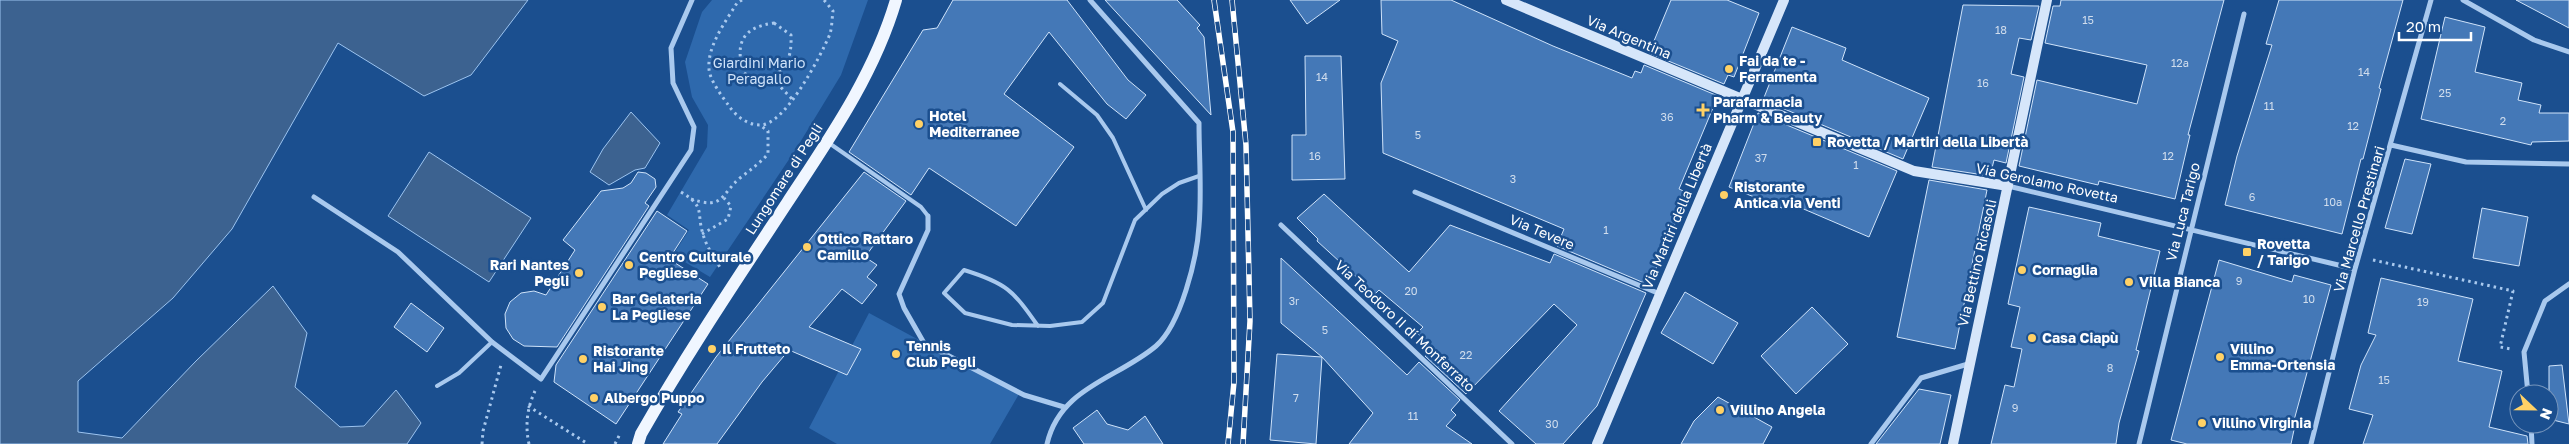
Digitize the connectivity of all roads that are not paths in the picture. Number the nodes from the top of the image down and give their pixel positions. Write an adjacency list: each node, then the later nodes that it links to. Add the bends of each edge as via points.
1 (692, 0): 28 (street, via 671,48 673,83 694,127 691,150 541,380)
2 (896, 0): 13 (main road, Lungomare di Pegli, via 887,30 861,86)
3 (1090, 0): 16 (street, via 1199,124)
4 (1506, 0): 12 (street, Via Argentina)
5 (1784, 0): 12 (street, Via Martiri della Libertà)
6 (2047, 0): 17 (street, Via Bettino Ricasoli)
7 (2431, 0): 14 (street, Via Marcello Prestinari)
8 (2463, 0): 10 (street, via 2534,40)
9 (2244, 14): 23 (street, Via Luca Tarigo)
10 (2569, 52)
11 (1060, 84): 20 (lane, via 1097,115 1113,138)
12 (1741, 99): 17 (street, Via Gerolamo Rovetta, via 1914,171); 26 (street, Via Martiri della Libertà)
13 (827, 141): 21 (lane); 33 (main road, Lungomare di Pegli, via 673,377)
14 (2391, 145): 15 (street, via 2466,162); 24 (street, Via Marcello Prestinari)
15 (2569, 164)
16 (1199, 176): 20 (lane, via 1179,183); 32 (street, via 1199,227 1187,287 1176,319 1157,346)
17 (2008, 186): 23 (street, Via Gerolamo Rovetta); 29 (street, Via Bettino Ricasoli)
18 (1415, 192): 26 (street, Via Tevere)
19 (314, 197): 28 (street, via 398,252)
20 (1146, 210): 27 (lane, via 1135,220 1103,303 1082,322)
21 (928, 216): 32 (street, via 928,230 899,294 924,343 1024,394)
22 (1281, 225): 35 (street, Via Teodoro II di Monferrato)
23 (2190, 229): 24 (street, Via Gerolamo Rovetta); 39 (street, Via Luca Tarigo)
24 (2355, 269): 40 (street, Via Marcello Prestinari)
25 (2569, 284): 30 (street, via 2546,301 2524,352)
26 (1660, 294): 36 (street, Via Martiri della Libertà)
27 (1038, 326): 27 (lane, via 1016,295 991,279 964,270 944,293 965,313 1012,325)
28 (492, 342): 31 (lane, via 459,373)
29 (1968, 364): 37 (street, via 1921,378); 38 (street, Via Bettino Ricasoli)
30 (2527, 384)
31 (437, 386)
32 (1064, 407): 34 (street, via 1050,428)
33 (638, 444)
34 (1047, 444)
35 (1512, 444)
36 (1597, 444)
37 (1871, 444)
38 (1953, 444)
39 (2139, 444)
40 (2311, 444)

